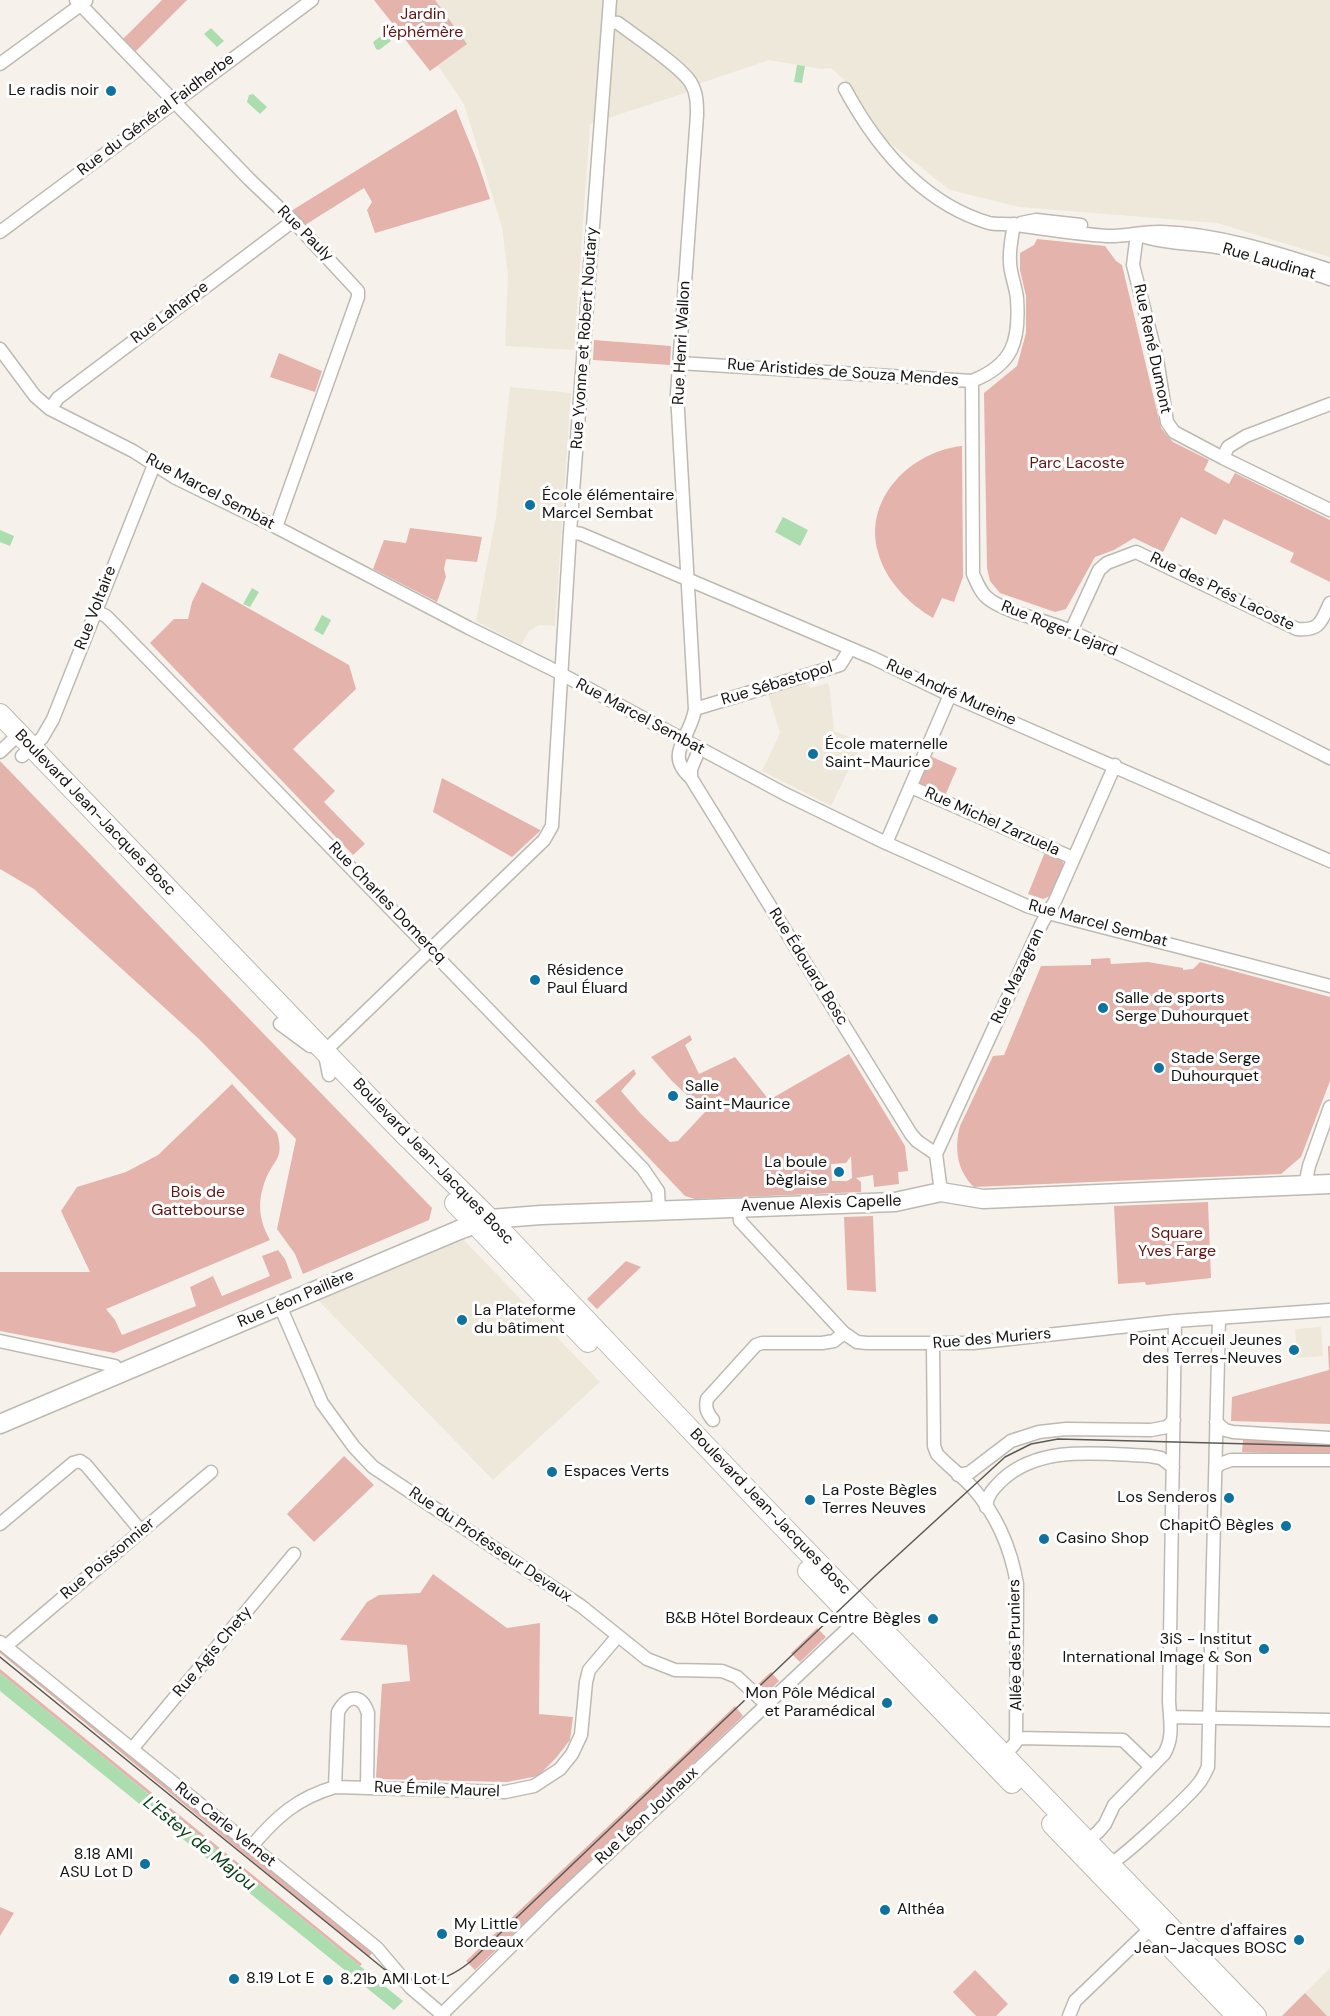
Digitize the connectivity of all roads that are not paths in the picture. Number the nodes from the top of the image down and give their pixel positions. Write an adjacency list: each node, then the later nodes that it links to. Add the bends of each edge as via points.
1 (312, 0): 7 (street, Rue du Général Faidherbe)
2 (610, 0): 4 (street, Rue Yvonne et Robert Noutary)
3 (81, 2): 5 (street); 7 (street, Rue Pauly)
4 (609, 22): 15 (street, Rue Henri Wallon, via 618,23 681,72 691,82 696,97); 23 (street, Rue Yvonne et Robert Noutary)
5 (0, 64)
6 (845, 90): 9 (street, Rue Laudinat, via 894,162 927,191 980,220)
7 (173, 102): 8 (street, Rue Pauly); 10 (street, Rue du Général Faidherbe)
8 (293, 220): 18 (street, Rue Laharpe, via 58,398); 22 (street, Rue Pauly, via 355,285 358,297)
9 (1014, 224): 11 (street, Rue Laudinat, via 1108,236); 16 (street, Rue Aristides de Souza Mendes, via 1010,263 1017,297 1014,343 1005,361)
10 (0, 232)
11 (1137, 234): 12 (street, Rue Laudinat, via 1159,231 1218,238); 13 (street, Rue Laudinat, via 1159,241 1245,253); 19 (street, Rue René Dumont, via 1133,265 1157,359 1167,422 1174,432)
12 (1330, 270)
13 (1330, 279)
14 (0, 349): 18 (street, Rue Marcel Sembat, via 35,396)
15 (679, 363): 16 (street, Rue Aristides de Souza Mendes); 24 (street, Rue Henri Wallon, via 677,394)
16 (972, 381): 27 (street, Rue Roger Lejard, via 973,574 988,599)
17 (1330, 404): 19 (street, via 1246,436 1228,447)
18 (50, 409): 20 (street, Rue Marcel Sembat)
19 (1223, 458): 21 (street, Rue René Dumont)
20 (154, 465): 22 (street, Rue Marcel Sembat); 26 (street, Rue Voltaire)
21 (1330, 510)
22 (276, 526): 29 (street, Rue Marcel Sembat)
23 (570, 532): 24 (street, Rue André Mureine); 29 (street, Rue Yvonne et Robert Noutary)
24 (689, 579): 28 (street, Rue André Mureine); 31 (street, Rue Henri Wallon)
25 (1330, 603): 27 (street, Rue des Prés Lacoste, via 1320,624 1310,630 1296,630 1136,552 1099,570)
26 (95, 611): 34 (street, Rue Voltaire, via 42,738); 44 (street, Rue Charles Domercq, via 116,626)
27 (1071, 631): 36 (street, Rue Roger Lejard)
28 (850, 648): 30 (street, Rue André Mureine); 31 (street, Rue Sébastopol, via 840,665)
29 (561, 675): 33 (street, Rue Marcel Sembat); 44 (street, Rue Yvonne et Robert Noutary, via 552,826 544,840)
30 (950, 695): 37 (street, Rue André Mureine); 39 (street)
31 (695, 709): 33 (street)
32 (0, 714): 34 (main road, Boulevard Jean-Jacques Bosc)
33 (684, 739): 35 (street, Rue Marcel Sembat); 38 (street, Rue Édouard Bosc, via 678,761)
34 (14, 744): 46 (main road, Boulevard Jean-Jacques Bosc); 47 (main road, Boulevard Jean-Jacques Bosc)
35 (700, 748): 38 (street); 40 (street, Rue Marcel Sembat)
36 (1330, 758)
37 (1115, 765): 41 (street, Rue Mazagran); 42 (street, Rue André Mureine)
38 (691, 778): 50 (street, Rue Édouard Bosc, via 911,1134)
39 (911, 787): 40 (street); 41 (street, Rue Michel Zarzuela)
40 (886, 843): 43 (street, Rue Marcel Sembat)
41 (1073, 858): 43 (street, Rue Mazagran)
42 (1330, 861)
43 (1048, 913): 45 (street, Rue Marcel Sembat); 50 (street, Rue Mazagran)
44 (430, 949): 47 (street, Rue Yvonne et Robert Noutary); 55 (street, Rue Charles Domercq, via 643,1169 658,1191)
45 (1330, 986)
46 (280, 1024): 47 (street, via 313,1049); 48 (main road, Boulevard Jean-Jacques Bosc)
47 (325, 1051): 48 (street); 56 (main road, Boulevard Jean-Jacques Bosc)
48 (329, 1075): 56 (main road, Boulevard Jean-Jacques Bosc)
49 (1330, 1107): 52 (street)
50 (936, 1154): 53 (street)
51 (1330, 1184): 52 (street, Avenue Alexis Capelle)
52 (1305, 1185): 53 (street, Avenue Alexis Capelle, via 983,1199)
53 (941, 1192): 54 (street, Avenue Alexis Capelle, via 895,1202)
54 (739, 1208): 55 (street, Avenue Alexis Capelle); 61 (street, via 740,1221)
55 (659, 1210): 56 (street, Avenue Alexis Capelle)
56 (482, 1221): 57 (street, Rue Léon Paillère); 79 (main road, Boulevard Jean-Jacques Bosc)
57 (280, 1306): 64 (street, Rue Léon Paillère); 80 (street, Rue du Professeur Devaux, via 322,1403 373,1467 581,1606)
58 (1330, 1310): 59 (street, Rue des Muriers)
59 (1219, 1317): 60 (street, Rue des Muriers); 67 (street)
60 (1175, 1321): 63 (street, Rue des Muriers); 66 (street)
61 (844, 1333): 63 (street, Rue des Muriers, via 857,1342); 65 (street, via 834,1341 822,1343 756,1345 706,1398 707,1414)
62 (0, 1341): 64 (street, via 115,1366)
63 (933, 1344): 74 (street, Allée des Pruniers, via 934,1446)
64 (118, 1374): 68 (street, Rue Léon Paillère)
65 (713, 1420)
66 (1174, 1420): 71 (street); 74 (street, via 1167,1427 1151,1430 1039,1432 1011,1442 969,1473)
67 (1216, 1422): 69 (street, via 1226,1430); 72 (street)
68 (0, 1424)
69 (1330, 1438)
70 (1330, 1460): 72 (street, via 1231,1460)
71 (1173, 1467): 75 (street, via 1150,1456 1086,1454 1034,1460 1011,1473 989,1494); 83 (street)
72 (1216, 1468): 84 (street)
73 (211, 1472): 77 (street, Rue Poissonnier)
74 (958, 1475): 75 (street, Allée des Pruniers)
75 (986, 1508): 86 (street, Allée des Pruniers, via 1008,1548 1017,1584)
76 (0, 1524): 77 (street, via 80,1461)
77 (141, 1531): 81 (street, Rue Poissonnier)
78 (294, 1554): 87 (street, Rue Agis Chety)
79 (860, 1616): 82 (street, Rue Léon Jouhaux); 88 (main road, Boulevard Jean-Jacques Bosc); 92 (main road, Boulevard Jean-Jacques Bosc)
80 (617, 1636): 82 (street, Rue du Professeur Devaux, via 660,1665 675,1670 722,1671 737,1677); 91 (street, Rue Émile Maurel, via 589,1670 581,1735 572,1754 560,1769 534,1786 505,1792)
81 (3, 1644): 87 (street, Rue Carle Vernet)
82 (767, 1705): 97 (street, Rue Léon Jouhaux)
83 (1170, 1717): 84 (street); 89 (street, via 1169,1746)
84 (1210, 1718): 85 (street); 95 (street, via 1209,1759 1198,1785)
85 (1330, 1720)
86 (1017, 1738): 88 (street, via 1015,1746); 89 (street, via 1122,1740)
87 (132, 1749): 94 (street, Rue Carle Vernet)
88 (1004, 1756): 93 (main road, Boulevard Jean-Jacques Bosc)
89 (1151, 1767): 93 (street, via 1114,1805 1105,1824 1092,1837)
90 (335, 1787): 91 (street, Rue Émile Maurel); 91 (street, via 338,1712 343,1702 359,1699 368,1713); 94 (street, Rue Émile Maurel, via 294,1804)
91 (367, 1788)
92 (1058, 1830): 95 (street, Boulevard Jean-Jacques Bosc, via 1099,1865); 96 (main road, Boulevard Jean-Jacques Bosc)
93 (1084, 1838): 95 (main road, Boulevard Jean-Jacques Bosc)
94 (251, 1847): 97 (street, Rue Carle Vernet, via 377,1948 411,1988)
95 (1112, 1865): 100 (main road, Boulevard Jean-Jacques Bosc)
96 (1151, 1928): 98 (street, via 1075,2001); 99 (main road, Boulevard Jean-Jacques Bosc)
97 (442, 2015)
98 (1071, 2015)
99 (1237, 2016)
100 (1256, 2016)

